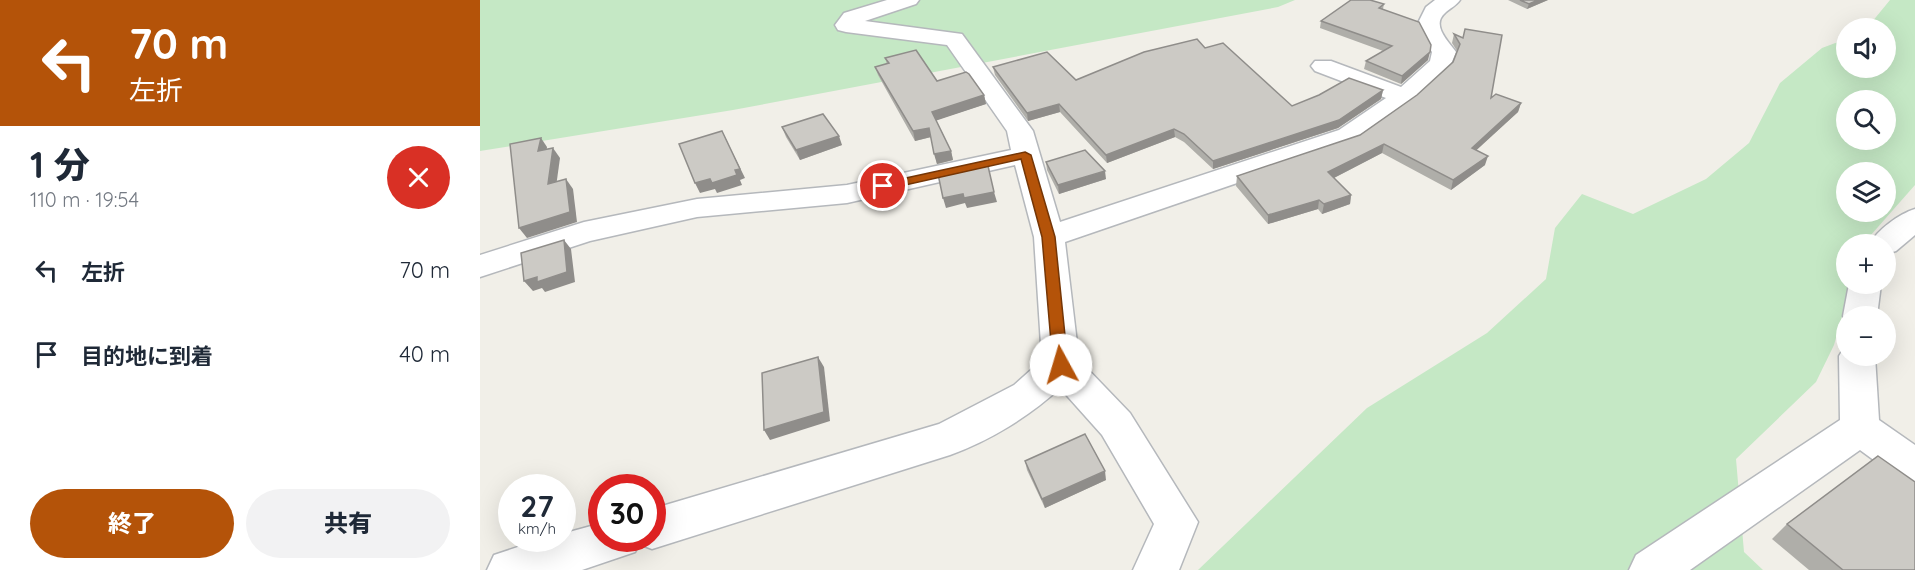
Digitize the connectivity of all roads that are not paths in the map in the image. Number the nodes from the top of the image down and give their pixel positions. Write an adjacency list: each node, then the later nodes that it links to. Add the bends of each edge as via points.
1 (909, 0): 5 (street, via 852,18 846,26 954,39 1020,131)
2 (1450, 0): 4 (street, via 1435,8 1428,20 1430,33 1444,52 1441,64)
3 (1323, 66): 4 (street)
4 (1405, 97): 8 (street, via 1348,136)
5 (1025, 155): 8 (street); 9 (street, via 847,194 697,208 584,232)
6 (1915, 219): 7 (street)
7 (1896, 235)
8 (1049, 237): 10 (street)
9 (480, 266)
10 (1061, 365): 14 (street, via 1028,396 950,438); 18 (street, via 1116,424 1176,522)
11 (1857, 366): 12 (street)
12 (1860, 428): 13 (street); 16 (street)
13 (1915, 467)
14 (666, 525)
15 (588, 547): 17 (street)
16 (1656, 569)
17 (510, 570)
18 (1156, 570)

